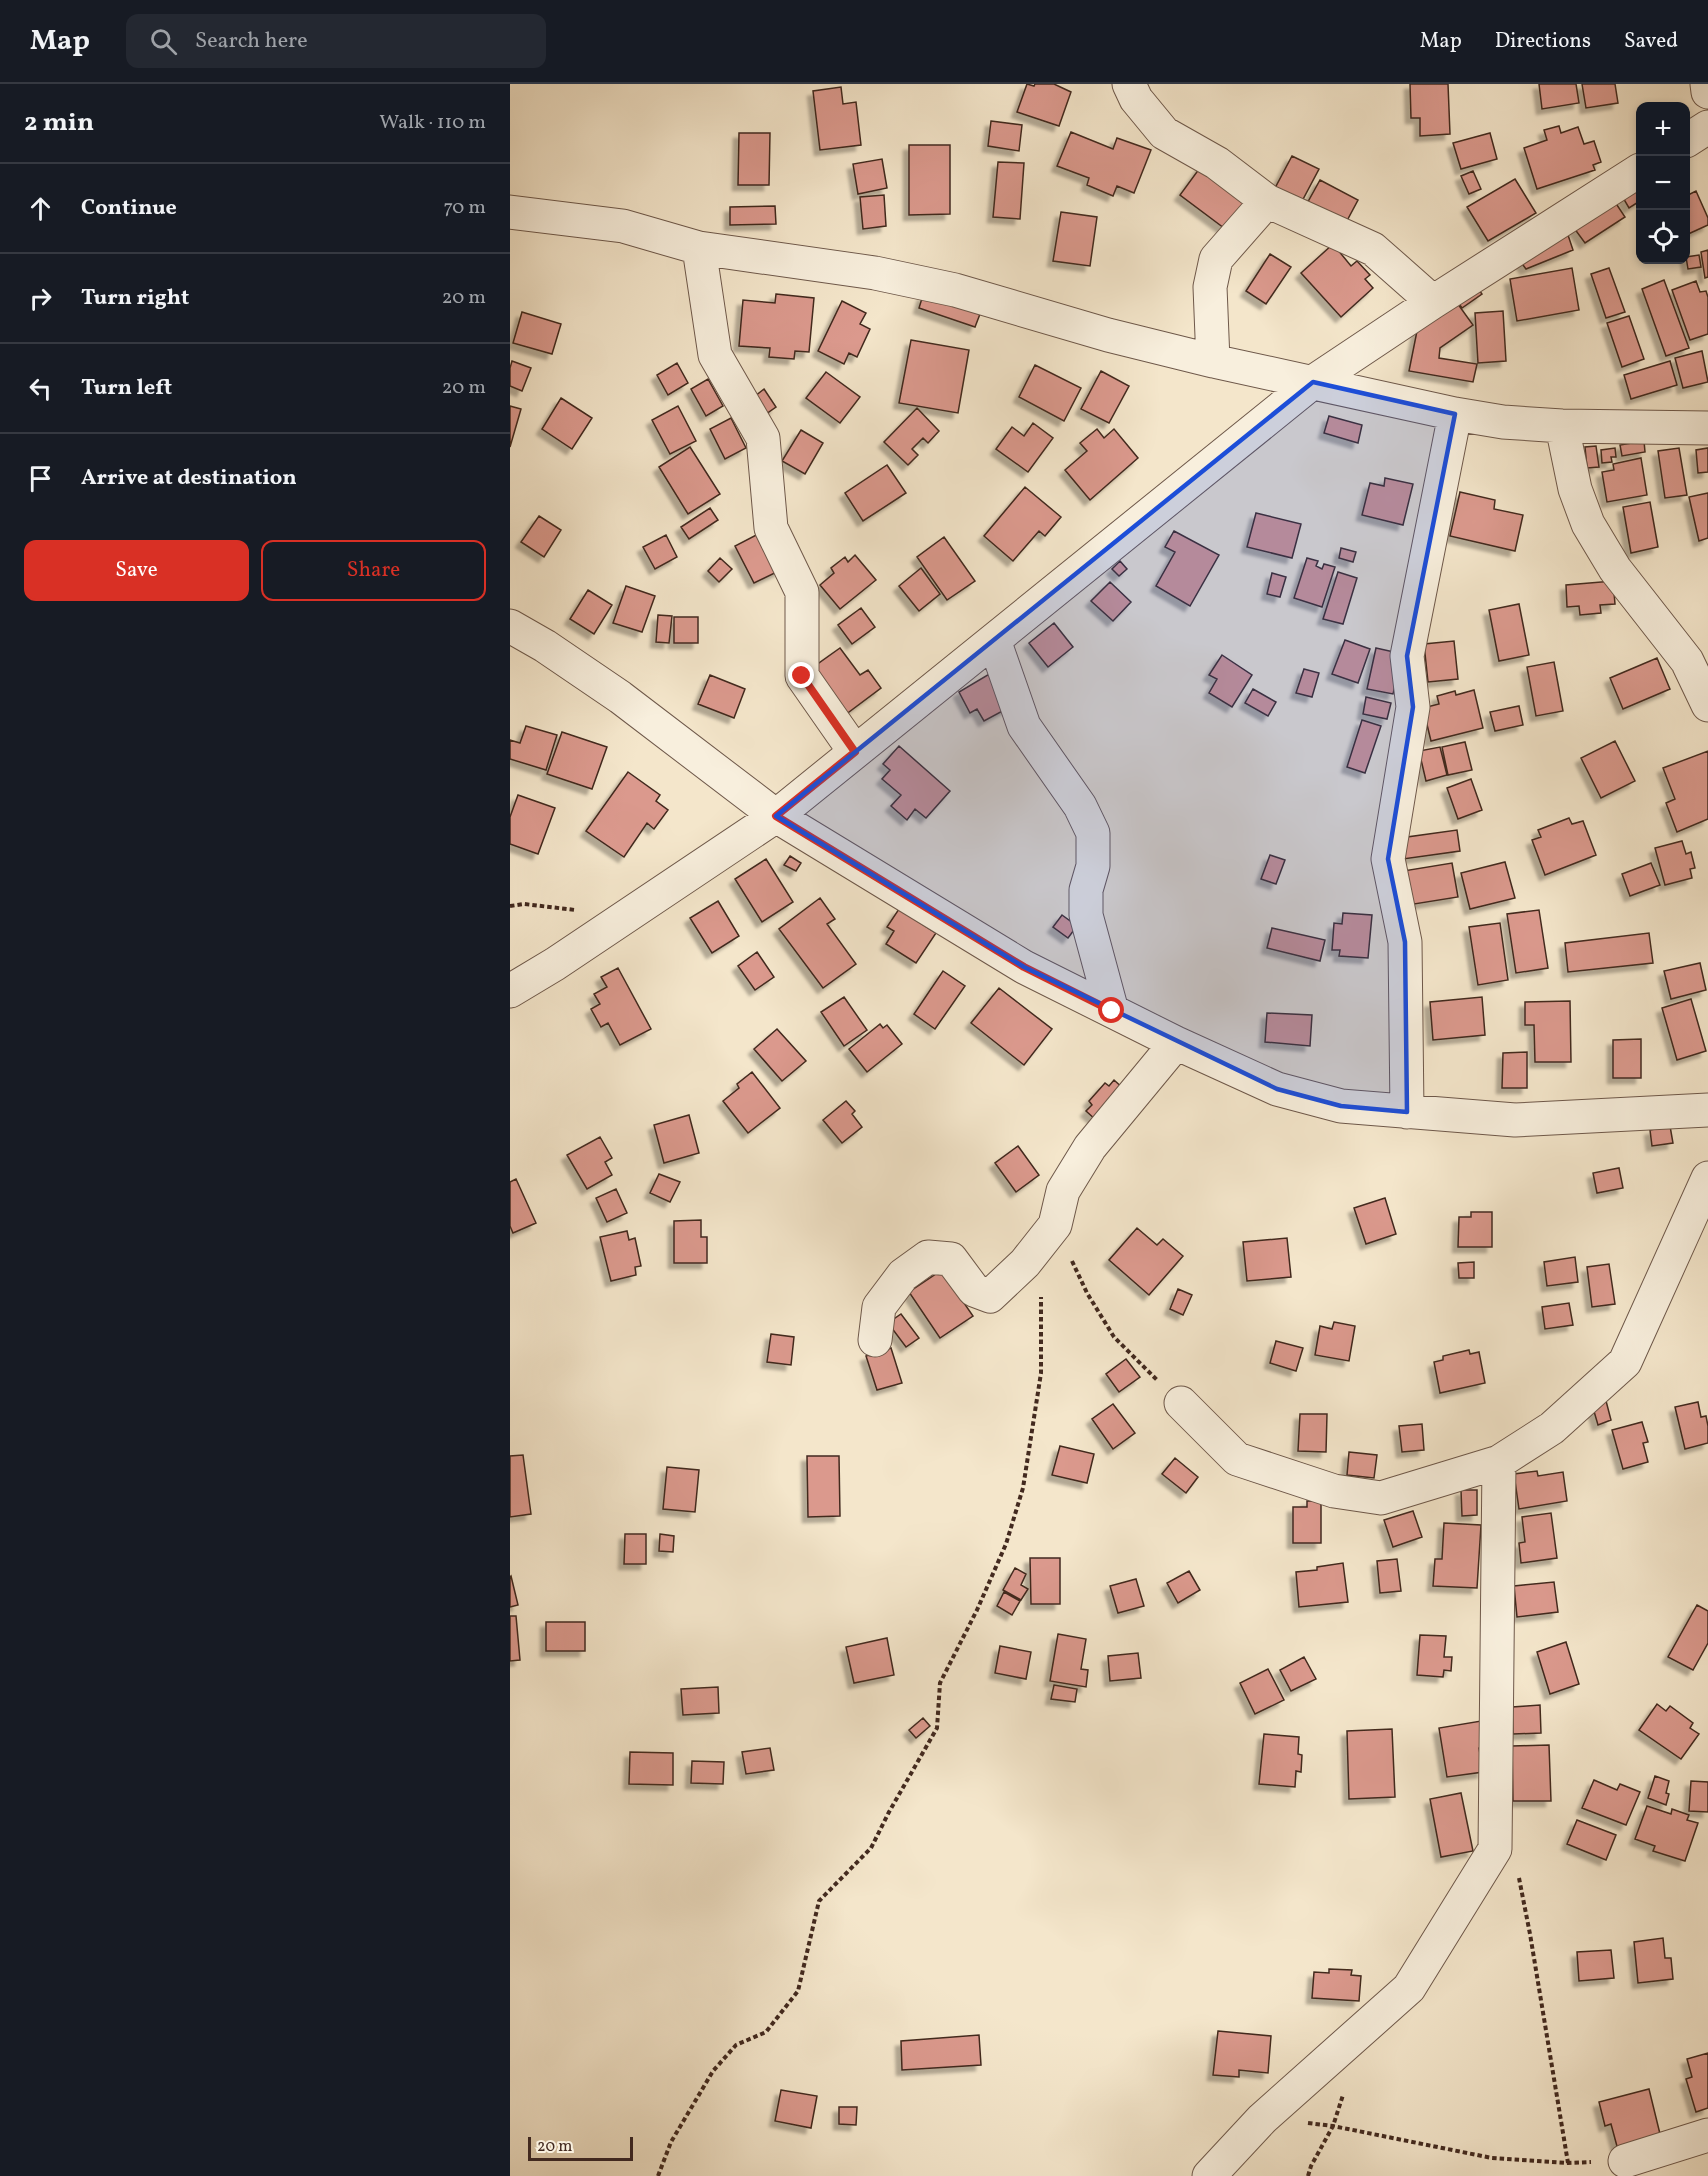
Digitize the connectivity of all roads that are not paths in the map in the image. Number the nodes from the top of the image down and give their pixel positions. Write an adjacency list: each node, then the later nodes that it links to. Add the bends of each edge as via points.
1 (1129, 84): 7 (street, via 1136,99 1164,133 1217,163)
2 (1707, 84): 3 (street)
3 (1708, 92)
4 (1708, 127): 5 (street)
5 (1690, 138)
6 (1636, 173): 10 (street)
7 (1267, 201): 10 (street, via 1373,249); 11 (street, via 1216,259 1210,287)
8 (510, 212): 9 (street, via 623,226)
9 (699, 248): 11 (street, via 875,273 955,290); 19 (street, via 715,355 763,438 771,528 802,592 802,676)
10 (1432, 302): 12 (street)
11 (1214, 361): 12 (street)
12 (1312, 382): 13 (street); 17 (street)
13 (1455, 414): 14 (street); 25 (street, via 1407,656 1413,707 1388,859 1405,942)
14 (1562, 426): 15 (street); 18 (street, via 1575,489 1588,524 1615,569 1687,661)
15 (1708, 428)
16 (510, 626): 20 (street, via 620,697)
17 (994, 640): 19 (street); 22 (street, via 1024,726 1080,806 1093,833 1086,915)
18 (1708, 705)
19 (855, 752): 20 (street)
20 (776, 816): 21 (street); 22 (street, via 1024,967)
21 (510, 991)
22 (1112, 1011): 23 (street)
23 (1176, 1043): 25 (street, via 1277,1089 1341,1106); 27 (street, via 1090,1148 1063,1191 1055,1225 1025,1263 990,1296 974,1290 951,1259 928,1257 903,1275 879,1307)
24 (1708, 1110): 25 (street, via 1515,1120)
25 (1407, 1112)
26 (1708, 1178): 29 (street, via 1625,1362 1551,1428)
27 (875, 1340)
28 (1181, 1403): 29 (street, via 1237,1459 1334,1491 1381,1498)
29 (1499, 1462): 32 (street, via 1495,1849 1409,1988 1262,2119)
30 (1708, 2135): 31 (street)
31 (1626, 2161)
32 (1209, 2176)

